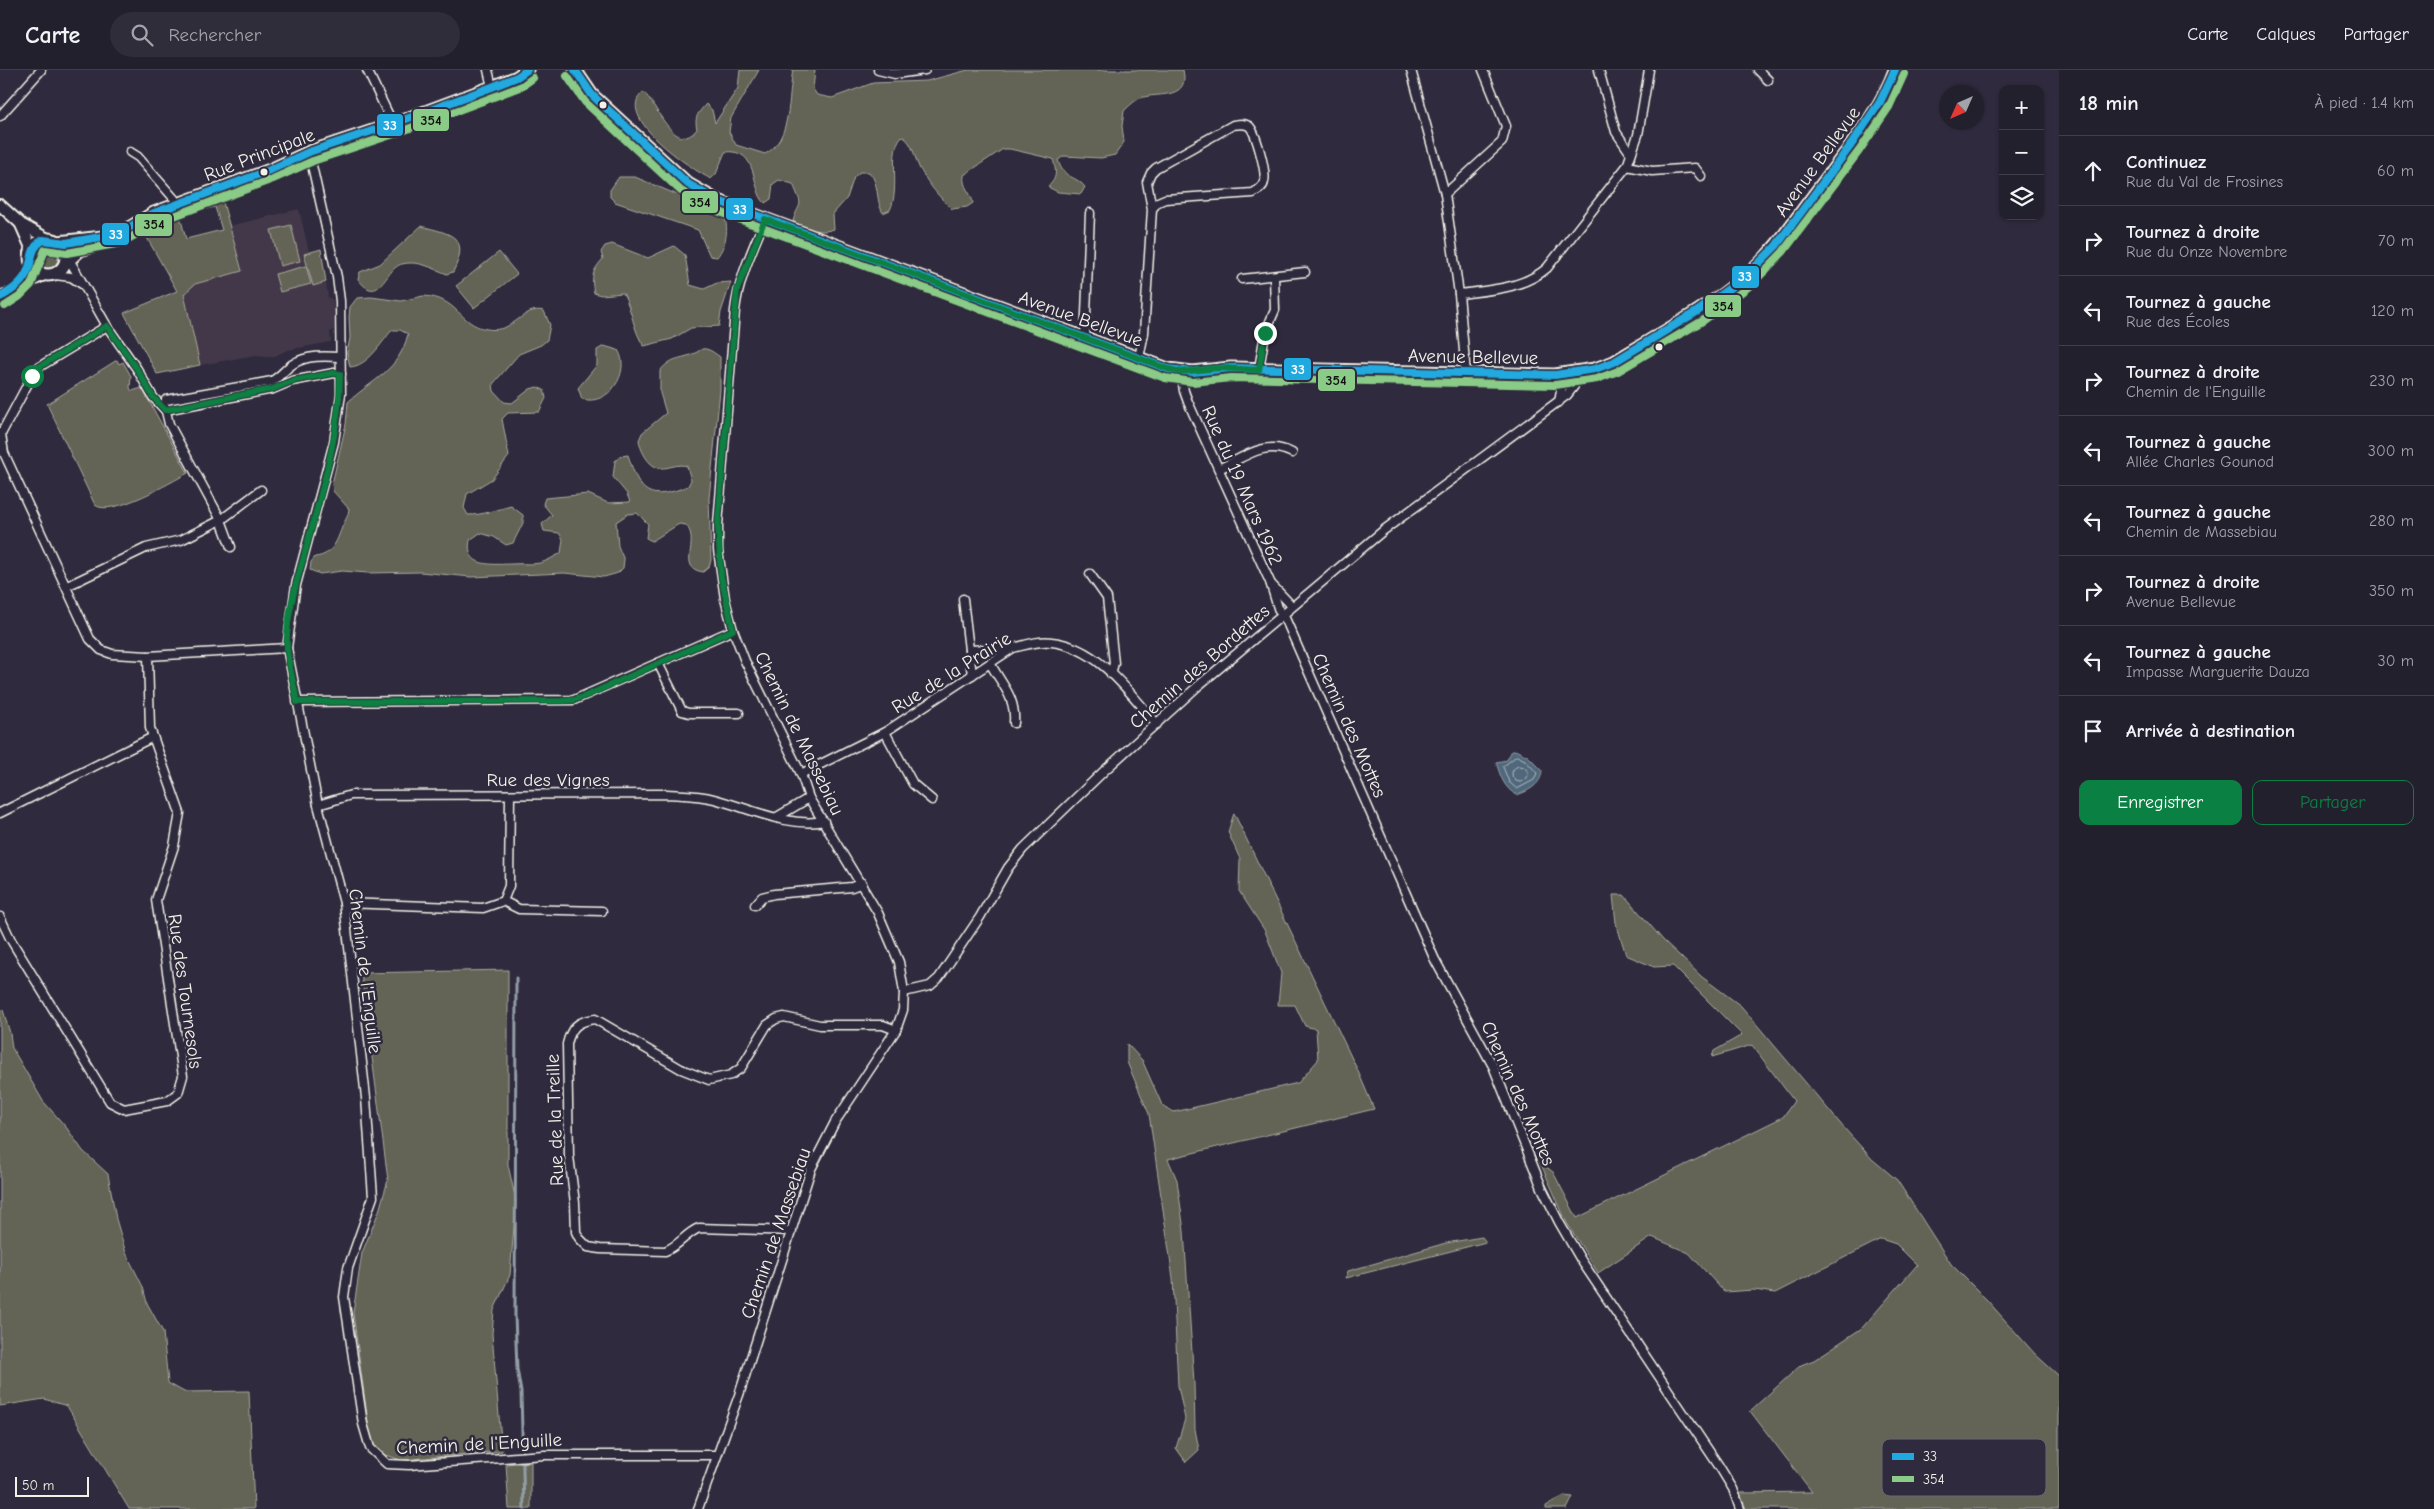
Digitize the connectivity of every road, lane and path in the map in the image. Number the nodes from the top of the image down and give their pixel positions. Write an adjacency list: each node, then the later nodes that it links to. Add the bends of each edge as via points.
1 (41, 70): 16 (street)
2 (367, 70): 17 (street)
3 (488, 70): 15 (street)
4 (527, 70): 15 (main road, Rue Principale)
5 (575, 70): 28 (main road, via 592,95 688,184 716,200)
6 (878, 70): 7 (street, via 895,74)
7 (925, 70)
8 (1411, 70): 23 (street)
9 (1483, 70): 23 (street, via 1506,126 1502,142)
10 (1599, 70): 20 (street, via 1616,132)
11 (1649, 70): 20 (street, via 1638,135)
12 (1758, 70): 14 (street)
13 (1895, 70): 48 (main road, Avenue Bellevue, via 1874,113 1758,266 1728,290 1614,362)
14 (1768, 80)
15 (492, 87): 17 (main road, Rue Principale)
16 (0, 116)
17 (393, 124): 19 (main road, Rue Principale)
18 (130, 152): 24 (street)
19 (309, 152): 24 (main road, Rue Principale, via 270,170); 43 (street, Chemin de l'Enguille, via 337,277)
20 (1631, 154): 21 (street)
21 (1628, 166): 22 (street, via 1652,171 1688,166 1695,168); 39 (street, via 1537,277 1509,287)
22 (1701, 176)
23 (1445, 194): 39 (street)
24 (178, 203): 30 (main road, Rue Principale, via 141,219)
25 (0, 205): 29 (street)
26 (1152, 209): 26 (street, via 1148,182 1156,168 1233,125 1242,123 1254,133 1265,174 1261,189 1253,193 1165,199); 44 (street, via 1144,333)
27 (1090, 213): 42 (street)
28 (765, 219): 42 (main road, Avenue Bellevue); 68 (street, Chemin de Massebiau, via 737,290 719,515 721,576)
29 (21, 224): 31 (street); 32 (street)
30 (118, 234): 31 (main road, Rue Principale); 33 (main road, Rue Principale)
31 (53, 241): 32 (main road, via 38,243); 33 (main road)
32 (31, 255): 35 (main road, via 35,270); 40 (main road, via 25,276)
33 (67, 259): 35 (main road, via 60,272); 38 (street)
34 (1305, 272): 36 (street)
35 (49, 275): 38 (street, via 71,277); 40 (main road)
36 (1274, 276): 37 (street); 45 (street, via 1275,310 1265,333)
37 (1242, 279)
38 (83, 285): 41 (street)
39 (1459, 294): 50 (street)
40 (5, 295)
41 (107, 326): 53 (street); 64 (street, via 39,367 1,434 4,453)
42 (1085, 339): 44 (main road, Avenue Bellevue)
43 (340, 357): 46 (street, via 323,356 299,361); 49 (street, Chemin de l'Enguille)
44 (1139, 358): 47 (main road, Avenue Bellevue)
45 (1259, 370): 47 (main road, Avenue Bellevue, via 1218,368); 50 (main road, Avenue Bellevue)
46 (287, 371): 52 (street); 54 (street, via 272,381)
47 (1181, 372): 58 (street, Rue du 19 Mars 1962, via 1188,402)
48 (1576, 373): 51 (main road, Avenue Bellevue); 55 (street, Chemin des Bordettes, via 1574,386)
49 (340, 374): 52 (street); 69 (street, Chemin de l'Enguille, via 339,420 298,576)
50 (1466, 374): 51 (main road, Avenue Bellevue)
51 (1564, 375): 55 (street)
52 (292, 381): 56 (street, via 273,389)
53 (146, 385): 54 (street); 56 (street)
54 (166, 400): 56 (street)
55 (1559, 402): 66 (street, Chemin des Bordettes, via 1392,524)
56 (165, 410): 60 (street, via 169,424)
57 (1292, 453): 58 (street, via 1280,447 1266,447)
58 (1219, 469): 63 (street, Rue du 19 Mars 1962)
59 (261, 490): 60 (street)
60 (221, 520): 61 (street); 64 (street, via 181,540 146,548)
61 (231, 547)
62 (1090, 574): 75 (street, via 1107,598 1114,663)
63 (1270, 582): 66 (street, Rue du 19 Mars 1962); 67 (street, Rue du 19 Mars 1962)
64 (67, 586): 72 (street, via 90,639 101,650 112,654)
65 (963, 599): 71 (street)
66 (1292, 606): 67 (street, Chemin des Bordettes)
67 (1282, 615): 80 (street, Chemin des Bordettes); 102 (street, Chemin des Mottes, via 1435,960 1493,1066 1559,1222 1719,1466)
68 (733, 630): 73 (street); 83 (street, Chemin de Massebiau, via 763,700)
69 (287, 648): 72 (street); 77 (street, Chemin de l'Enguille)
70 (1014, 648): 71 (street); 74 (street, Rue de la Prairie); 75 (street, Rue de la Prairie, via 1036,642 1066,644 1097,660)
71 (969, 650): 76 (street)
72 (148, 656): 82 (street)
73 (658, 663): 77 (street, via 574,700); 78 (street, via 682,711)
74 (990, 664): 76 (street, Rue de la Prairie); 79 (street, via 1012,699)
75 (1111, 674): 80 (street, Rue de la Prairie)
76 (972, 675): 81 (street, Rue de la Prairie)
77 (297, 702): 87 (street, Chemin de l'Enguille)
78 (739, 713)
79 (1014, 723)
80 (1157, 724): 97 (street, Chemin des Bordettes, via 1023,849 939,978 930,986)
81 (885, 732): 83 (street, Rue de la Prairie); 86 (street, via 913,784)
82 (153, 737): 88 (street); 96 (street, Rue des Tournesols, via 180,813 174,846 156,900 183,1076 178,1093 168,1101 124,1109 110,1102 11,940)
83 (801, 774): 85 (street, Chemin de Massebiau)
84 (510, 795): 87 (street, Rue des Vignes, via 352,795); 89 (street, Rue des Vignes, via 694,796); 92 (street, via 509,886)
85 (809, 798): 89 (street); 90 (street, Chemin de Massebiau)
86 (932, 800)
87 (318, 805): 93 (street, Chemin de l'Enguille)
88 (0, 814)
89 (777, 817): 90 (street, Rue des Vignes, via 803,822)
90 (824, 821): 91 (street, Chemin de Massebiau)
91 (862, 883): 94 (street, via 852,887 774,894 762,897); 97 (street, Chemin de Massebiau, via 899,962)
92 (503, 901): 93 (street, via 483,908); 95 (street, via 519,909)
93 (344, 903): 100 (street, Chemin de l'Enguille, via 366,1098 373,1197 348,1268 344,1298 362,1424 370,1448 386,1464 409,1465 562,1454)
94 (755, 904)
95 (602, 911)
96 (0, 916)
97 (904, 992): 98 (street, Chemin de Massebiau, via 903,1010)
98 (896, 1030): 99 (street, Chemin de Massebiau, via 821,1147); 99 (street, Rue de la Treille, via 883,1025 820,1025 784,1017 776,1019 767,1025 741,1068 731,1075 708,1080 681,1069 594,1019 578,1023 573,1028 568,1044 569,1156 576,1232 583,1244 600,1249 658,1251 673,1248 699,1228)
99 (792, 1231): 100 (street, Chemin de Massebiau, via 739,1395)
100 (716, 1455): 101 (street, Chemin de Massebiau)
101 (698, 1509)
102 (1740, 1509)

